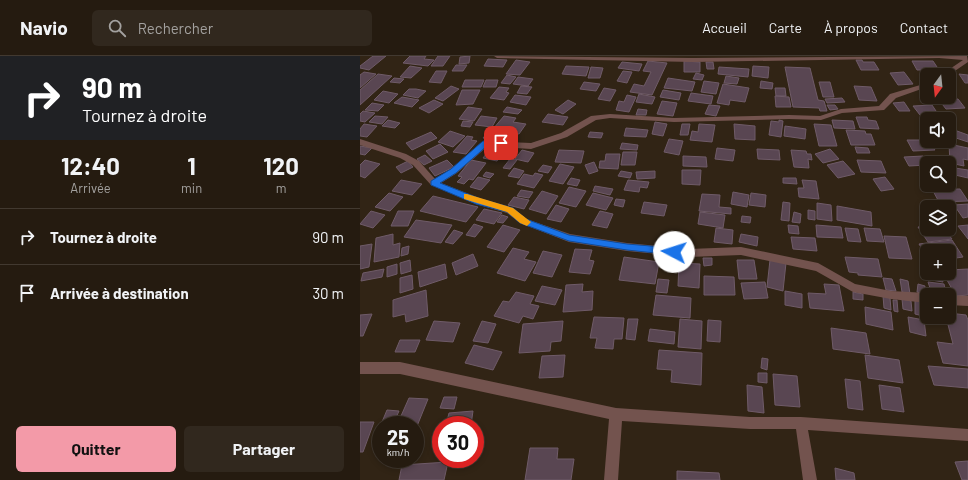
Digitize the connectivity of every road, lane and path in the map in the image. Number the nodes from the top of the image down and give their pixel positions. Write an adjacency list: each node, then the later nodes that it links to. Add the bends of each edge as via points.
1 (497, 56): 2 (street)
2 (588, 56): 3 (street, via 693,60 939,56)
3 (968, 58): 4 (street)
4 (954, 68)
5 (920, 87): 7 (street, via 894,96 881,108 841,111 821,118 594,118 564,135 531,146 486,143 454,171)
6 (360, 142): 7 (street, via 416,163)
7 (434, 183): 8 (street, via 479,202 510,210 523,221 569,238 690,253 741,251 818,268 853,288)
8 (920, 297)
9 (956, 300): 10 (street)
10 (968, 301)
11 (360, 368): 12 (street, via 400,368)
12 (616, 414): 13 (street, via 750,423); 15 (street)
13 (801, 423): 14 (street); 16 (street)
14 (968, 435)
15 (611, 480)
16 (810, 480)

